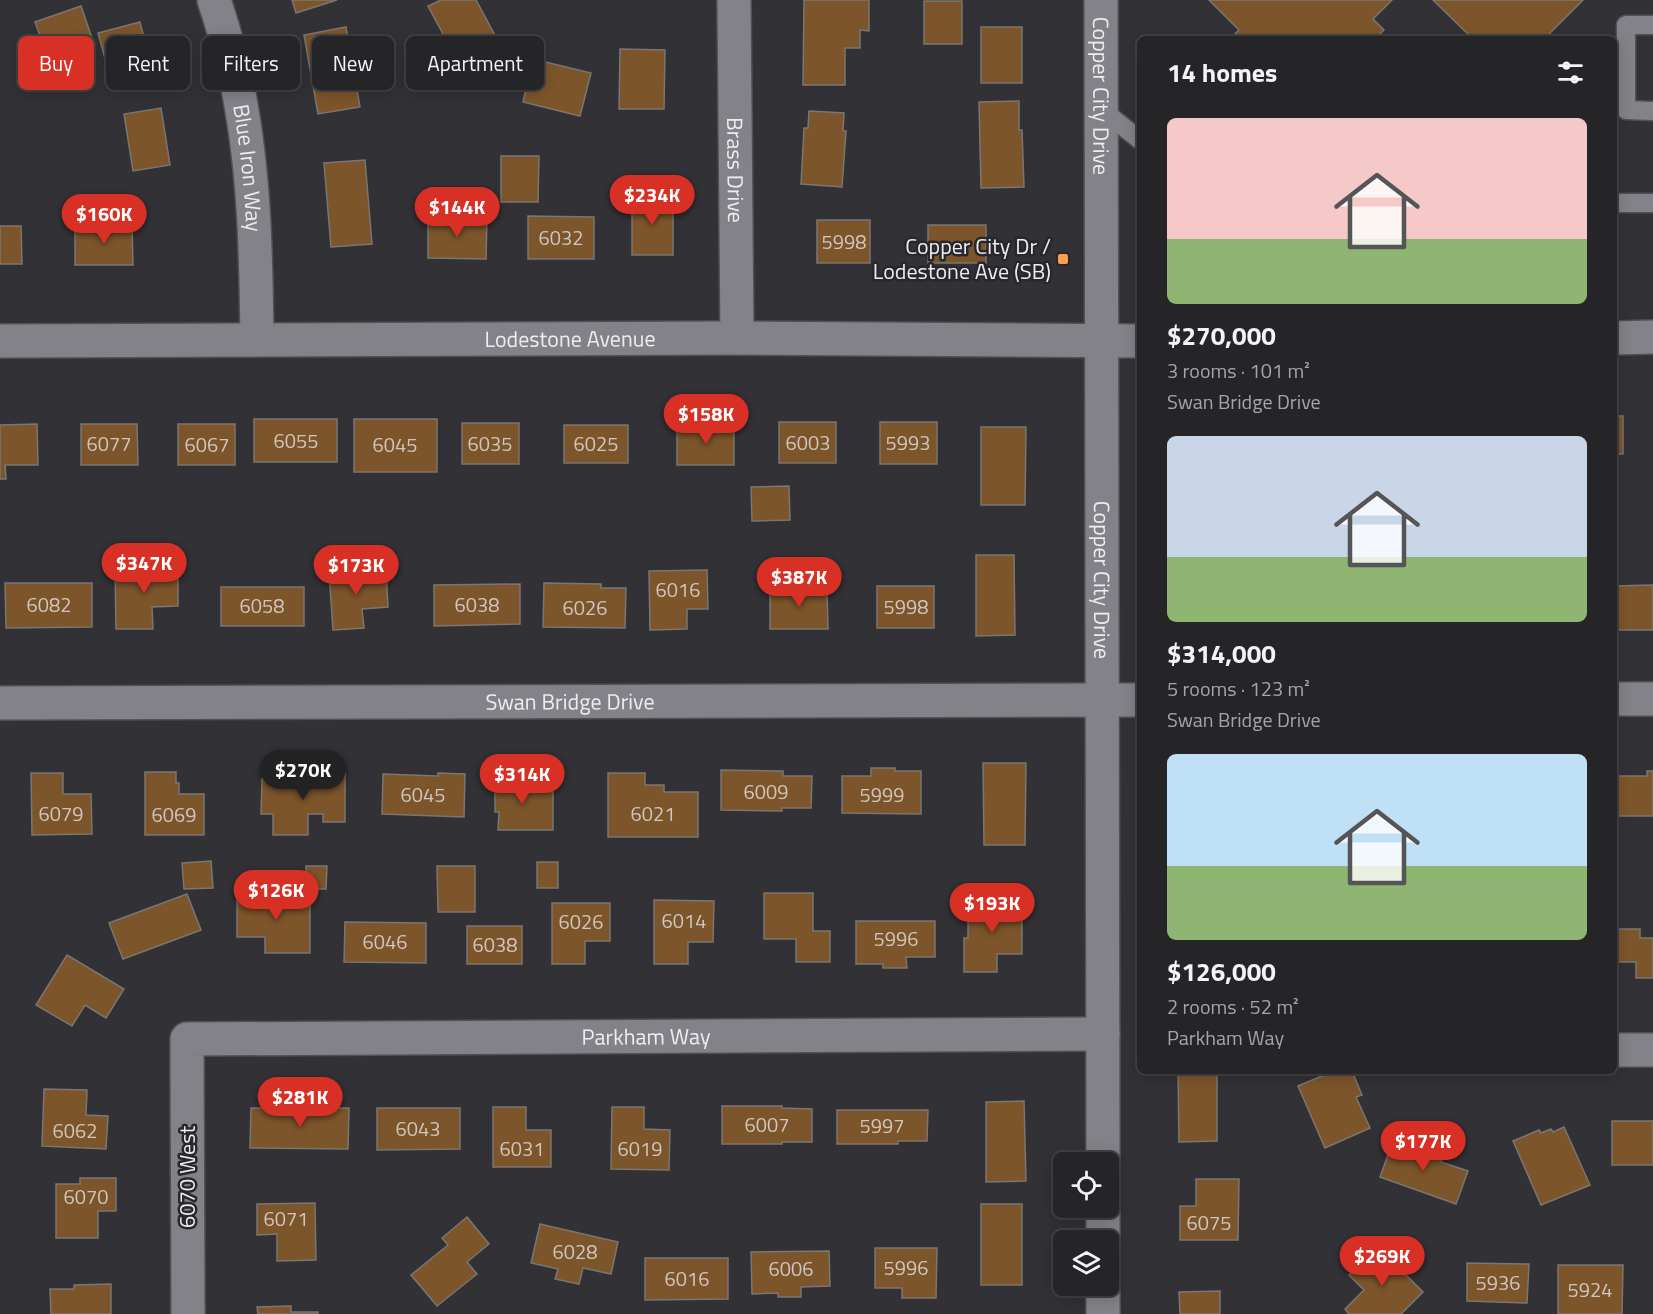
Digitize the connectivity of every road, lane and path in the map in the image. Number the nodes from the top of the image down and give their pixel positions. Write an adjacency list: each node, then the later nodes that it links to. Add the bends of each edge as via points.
1 (214, 0): 13 (street, Blue Iron Way, via 242,110 251,181)
2 (734, 0): 10 (street, Brass Drive)
3 (1101, 0): 5 (street, Copper City Drive)
4 (1653, 25): 6 (lane, via 1626,25 1626,110)
5 (1102, 110): 7 (lane); 16 (street, Copper City Drive)
6 (1653, 111)
7 (1137, 139)
8 (1617, 203): 9 (lane)
9 (1653, 203)
10 (737, 338): 13 (street, Lodestone Avenue); 16 (street, Lodestone Avenue)
11 (1617, 338): 12 (street)
12 (1653, 338)
13 (257, 339): 15 (street, Lodestone Avenue)
14 (1137, 340): 16 (street, Lodestone Avenue)
15 (0, 341)
16 (1101, 341): 19 (street, Copper City Drive)
17 (1617, 699): 18 (street)
18 (1653, 699)
19 (1102, 700): 20 (street, Swan Bridge Drive); 21 (street, Swan Bridge Drive); 22 (street, Copper City Drive)
20 (1137, 700)
21 (0, 703)
22 (1103, 1034): 23 (street, Parkham Way); 26 (street, Copper City Drive)
23 (187, 1040): 28 (street, 6070 West)
24 (1617, 1050): 25 (street)
25 (1653, 1050)
26 (1103, 1152)
27 (1103, 1296): 29 (street)
28 (188, 1314)
29 (1104, 1314)

